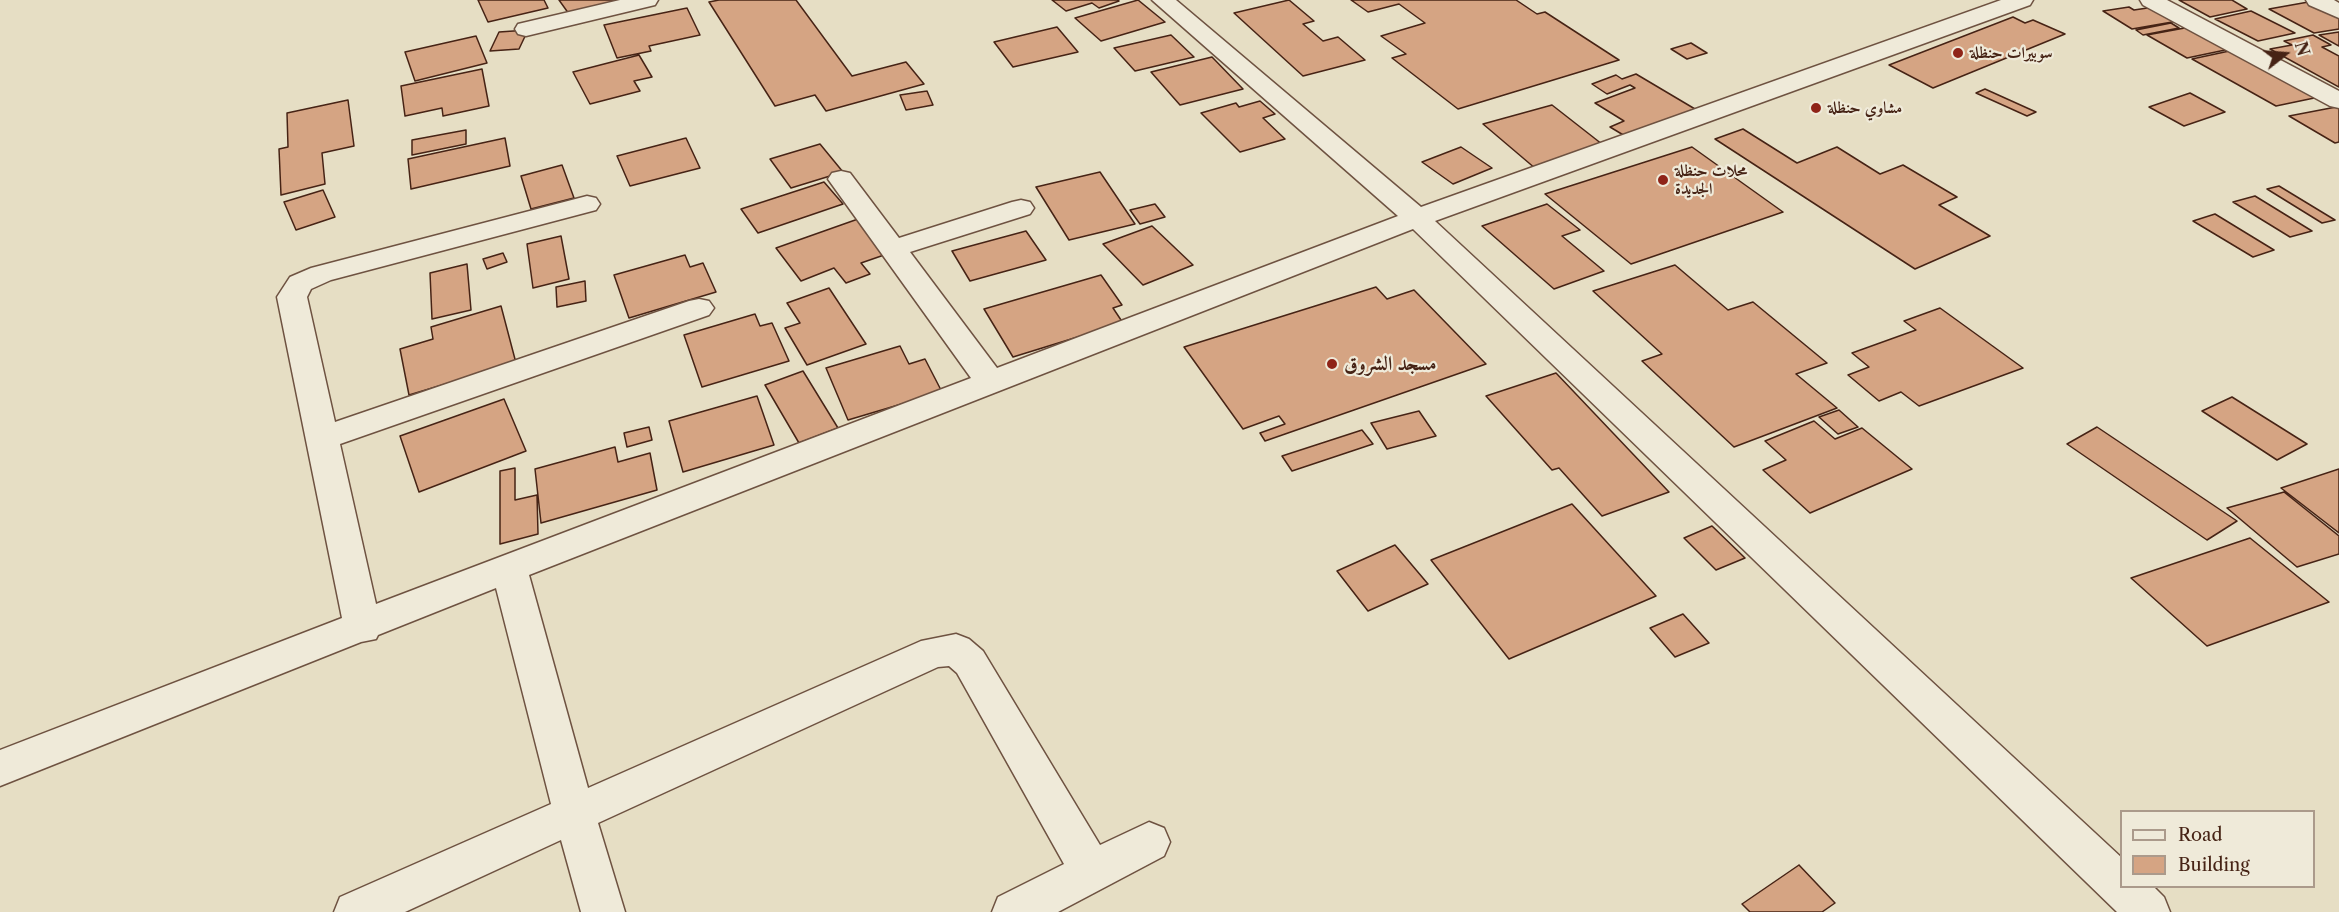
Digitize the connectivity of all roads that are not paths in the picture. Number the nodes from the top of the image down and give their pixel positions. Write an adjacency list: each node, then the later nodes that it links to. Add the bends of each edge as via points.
1 (647, 0): 7 (street)
2 (1163, 0): 12 (street)
3 (2022, 0): 12 (street)
4 (2151, 0): 8 (street)
5 (2317, 0): 6 (street)
6 (2339, 11)
7 (526, 29)
8 (2339, 101)
9 (841, 179): 13 (street)
10 (587, 204): 16 (street, via 321,274 300,283 292,297)
11 (1021, 208): 13 (street)
12 (1416, 218): 15 (street); 23 (street)
13 (892, 249): 15 (street)
14 (699, 308): 16 (street)
15 (991, 382): 17 (street)
16 (322, 438): 18 (street)
17 (509, 568): 18 (street); 20 (street)
18 (363, 628): 19 (street)
19 (0, 768)
20 (573, 814): 22 (street, via 934,652 956,650 970,662); 25 (street); 26 (street)
21 (1149, 842): 22 (street)
22 (1090, 870): 27 (street)
23 (2120, 885)
24 (2123, 888): 28 (street)
25 (356, 912)
26 (603, 912)
27 (1014, 912)
28 (2148, 912)

